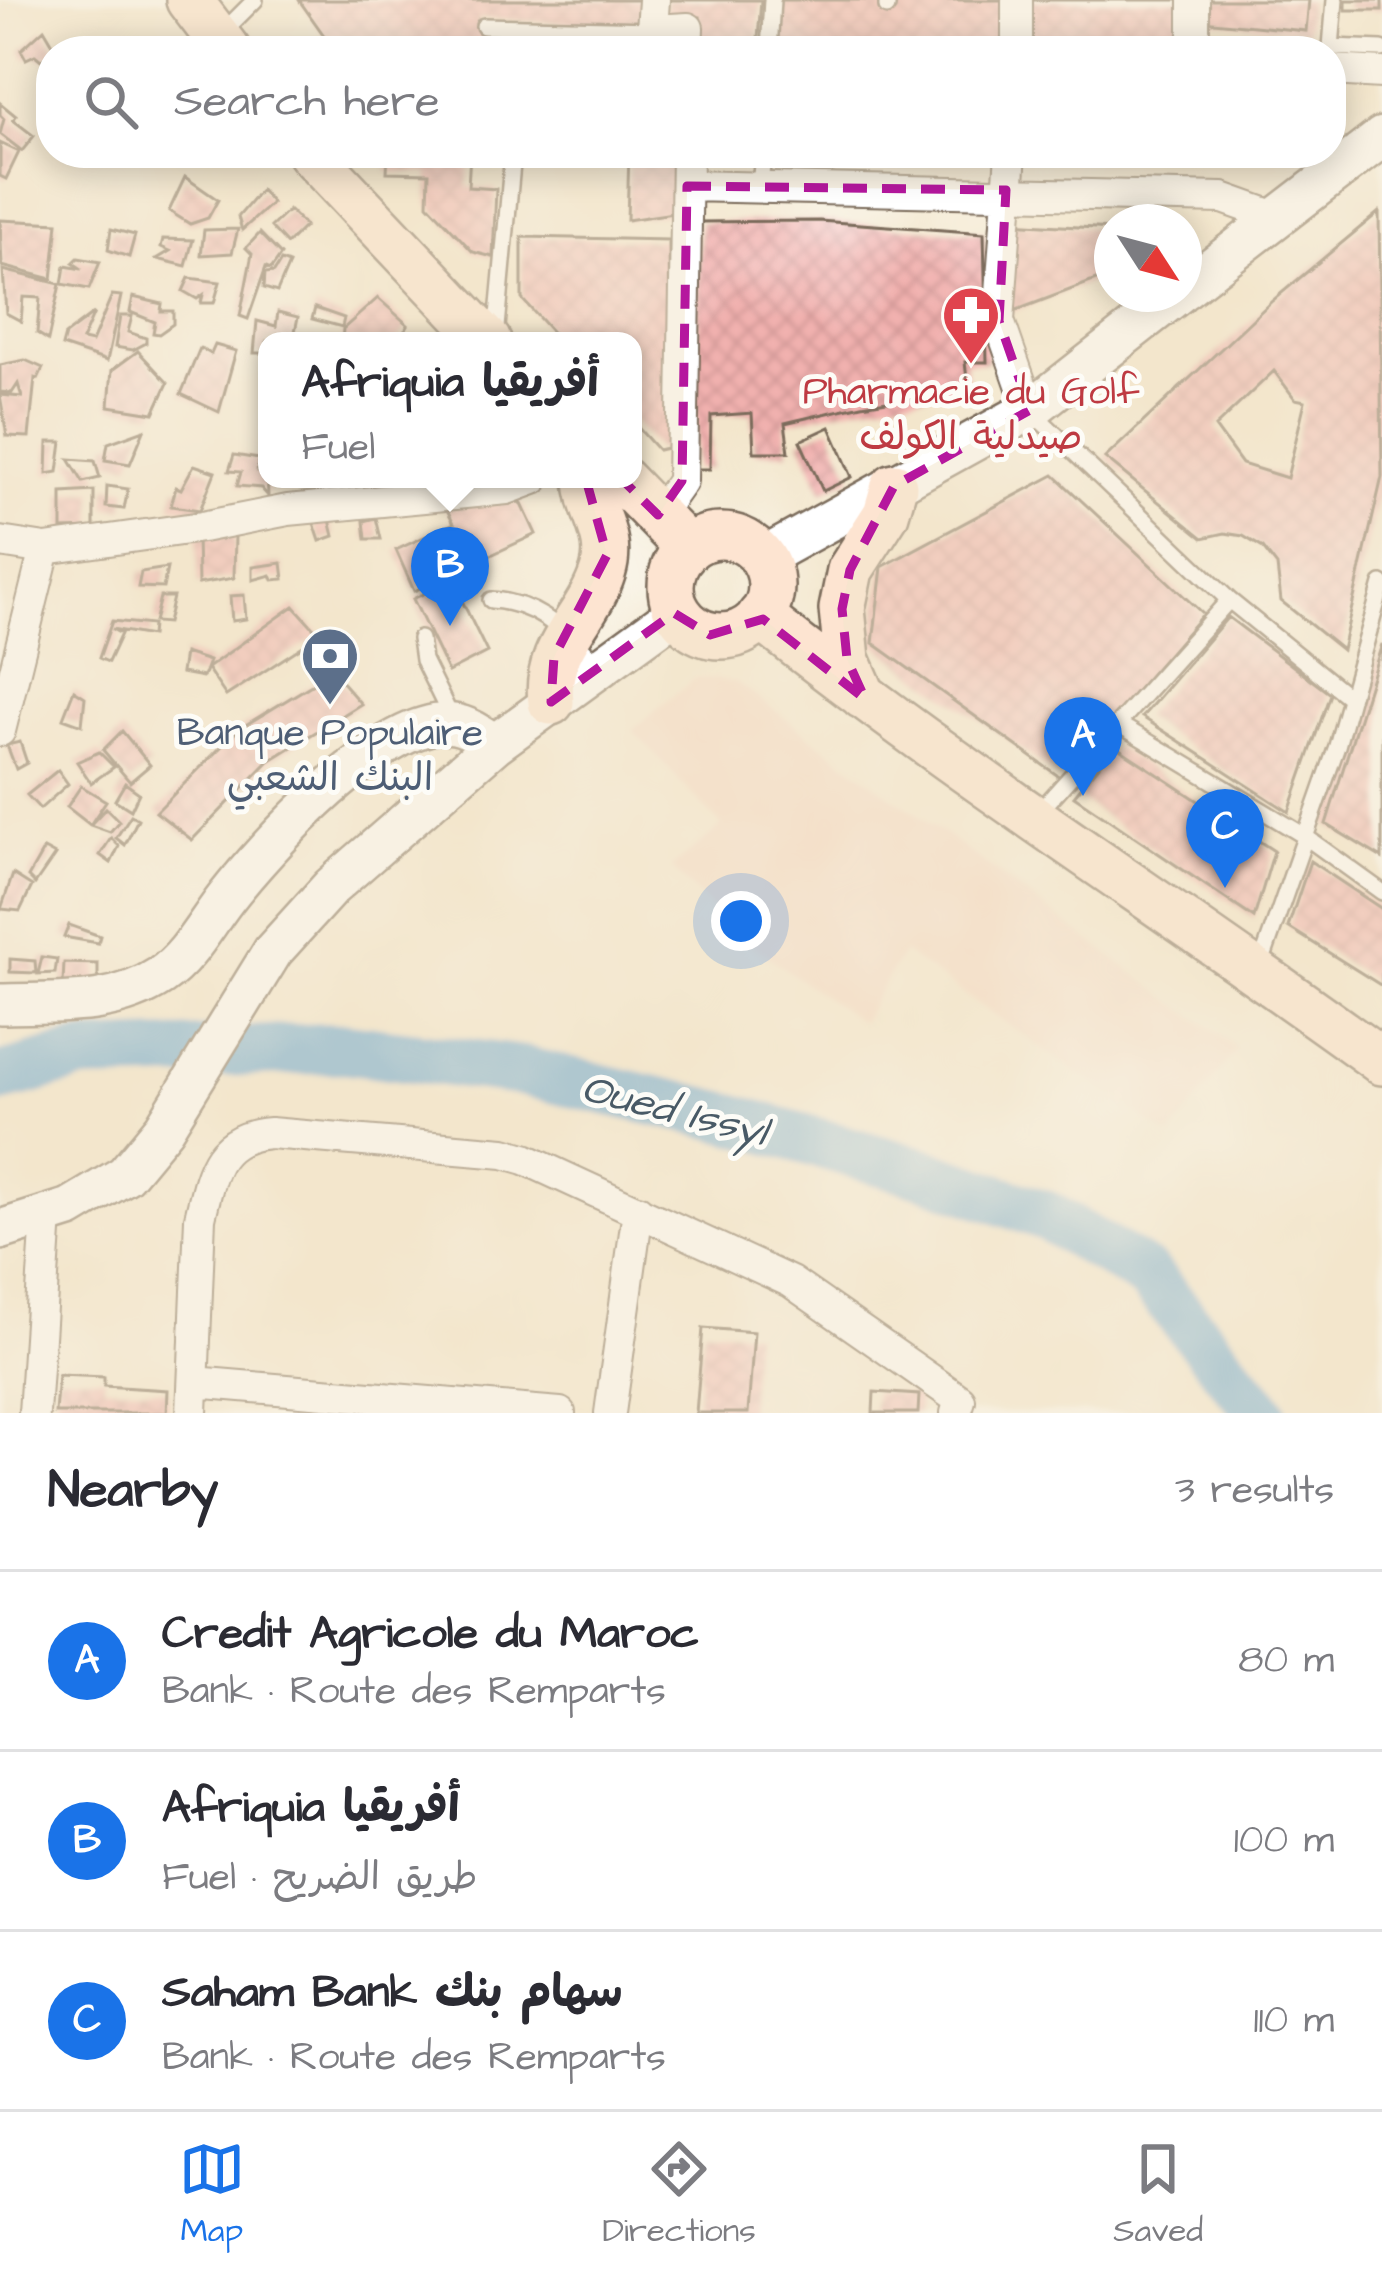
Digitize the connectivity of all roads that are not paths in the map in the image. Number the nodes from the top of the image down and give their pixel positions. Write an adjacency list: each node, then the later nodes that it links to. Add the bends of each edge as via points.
1 (189, 0): 9 (main road)
2 (255, 0): 10 (lane)
3 (772, 0): 12 (lane)
4 (1017, 0): 13 (street)
5 (1194, 0): 14 (street)
6 (1335, 0): 15 (lane)
7 (653, 15): 8 (lane); 11 (street, via 688,28)
8 (484, 26)
9 (216, 36)
10 (228, 36)
11 (688, 36)
12 (770, 36)
13 (1016, 36)
14 (1193, 36)
15 (1331, 36)
16 (1346, 48): 17 (lane)
17 (1382, 49)
18 (1346, 71): 19 (street)
19 (1382, 74)
20 (1382, 137): 21 (street)
21 (1346, 164)
22 (325, 168): 34 (main road)
23 (511, 168): 35 (lane)
24 (687, 168): 28 (street)
25 (762, 168): 29 (lane)
26 (1009, 168): 30 (street)
27 (1341, 168): 31 (street)
28 (686, 186): 29 (street); 41 (street, via 682,481)
29 (760, 187): 30 (street)
30 (1006, 190): 31 (street, via 1223,198); 36 (street, via 998,321)
31 (1276, 217): 32 (street)
32 (1202, 275)
33 (1155, 312): 36 (street)
34 (483, 332)
35 (493, 332)
36 (1030, 410): 37 (street); 47 (lane)
37 (894, 486): 44 (street); 53 (main road, via 850,570 842,609 847,659)
38 (510, 488): 43 (street, via 288,510)
39 (589, 488): 51 (main road, via 607,555)
40 (630, 488): 41 (main road)
41 (673, 531): 44 (main road, via 728,536); 48 (main road)
42 (0, 542): 43 (street)
43 (44, 549): 57 (street)
44 (762, 558): 49 (main road, via 771,593)
45 (1382, 584): 52 (lane)
46 (491, 600): 51 (lane, via 544,613)
47 (1229, 600): 52 (lane); 56 (lane)
48 (678, 611): 49 (main road, via 698,630 724,636); 51 (street)
49 (760, 616): 53 (main road)
50 (421, 639): 55 (lane)
51 (584, 650): 54 (main road, via 550,669)
52 (1350, 698): 60 (lane)
53 (865, 699): 59 (main road)
54 (551, 702): 58 (street)
55 (454, 724): 58 (street); 63 (street, via 409,734 308,805 160,976 97,1001)
56 (1120, 725): 59 (lane); 60 (lane)
57 (0, 731)
58 (495, 744): 66 (street, via 350,867 288,932 138,1163 87,1201)
59 (1032, 820): 62 (main road)
60 (1303, 835): 61 (lane); 62 (lane)
61 (1382, 892)
62 (1258, 971): 64 (main road)
63 (0, 1004)
64 (1382, 1061)
65 (638, 1210): 68 (street, via 515,1155 244,1135 219,1159 200,1218); 71 (street); 72 (street, via 791,1282 960,1400)
66 (47, 1217): 67 (street); 69 (street)
67 (0, 1230)
68 (193, 1398): 70 (street)
69 (34, 1413)
70 (560, 1413)
71 (610, 1413)
72 (956, 1413)

